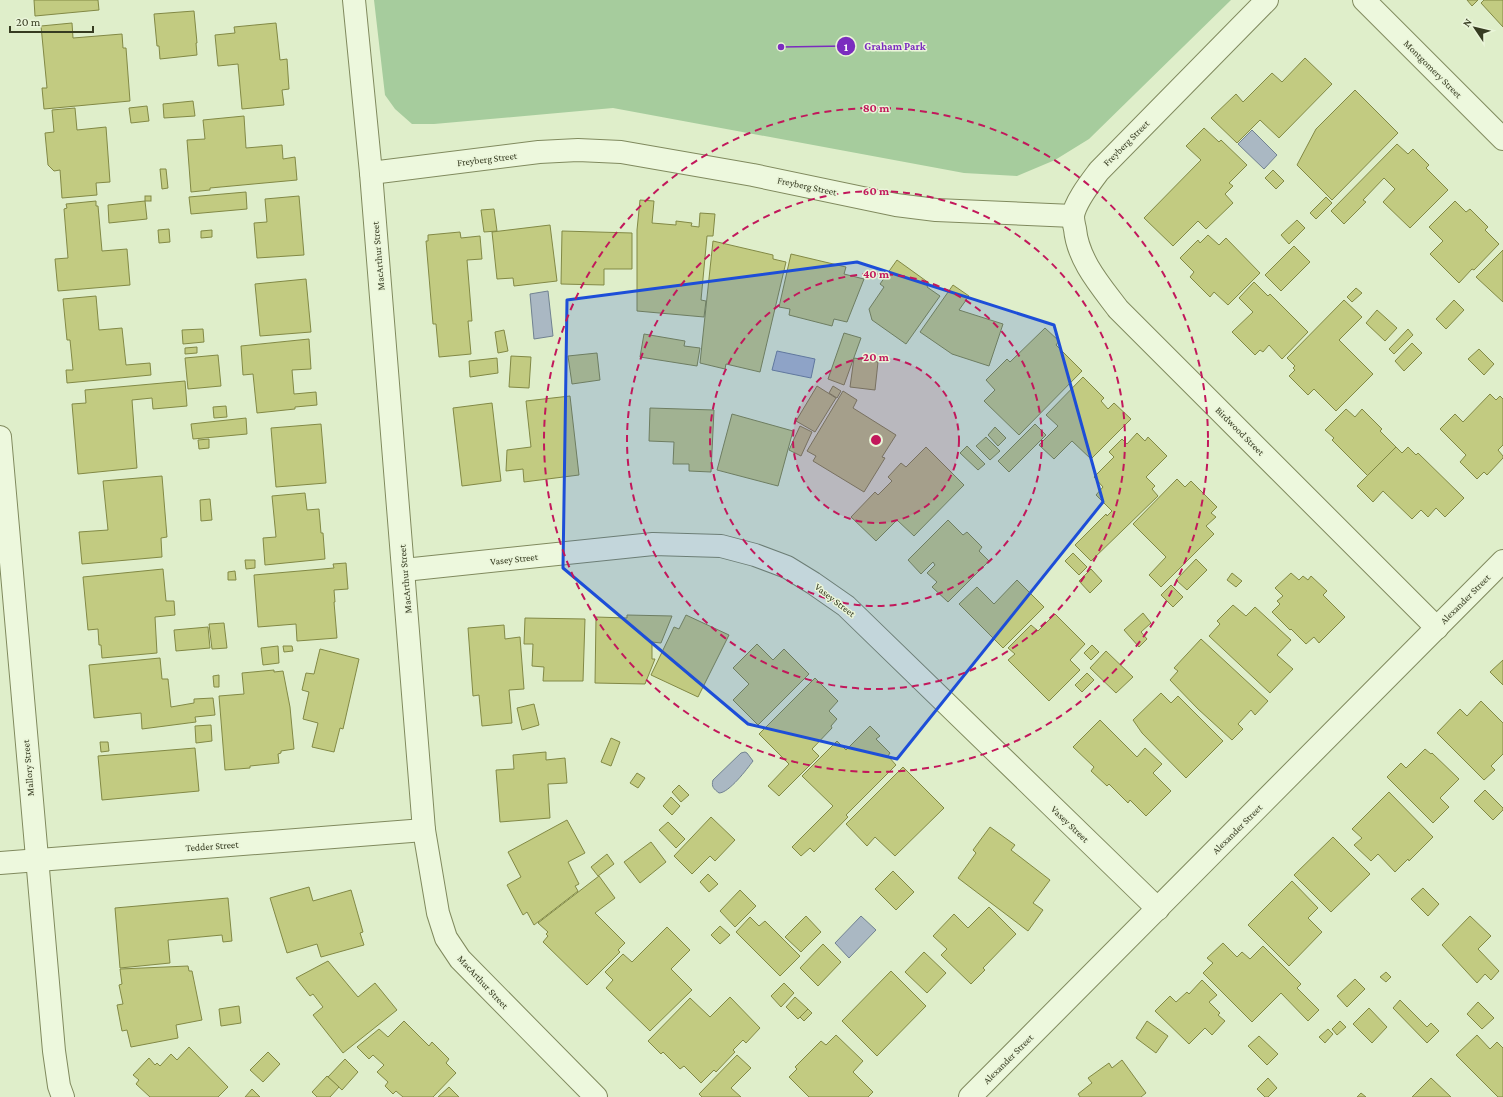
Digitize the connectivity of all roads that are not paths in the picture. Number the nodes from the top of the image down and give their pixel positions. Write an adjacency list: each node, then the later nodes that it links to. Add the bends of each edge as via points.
1 (354, 0): 5 (street, MacArthur Street)
2 (1268, 0): 6 (street, Freyberg Street, via 1099,171 1082,196)
3 (1364, 0): 4 (street, Montgomery Street)
4 (1503, 139)
5 (371, 174): 6 (street, Freyberg Street, via 539,152 621,152 896,205 936,210); 9 (street, MacArthur Street)
6 (1073, 216): 10 (street, Birdwood Street, via 1076,240 1085,262 1118,309)
7 (0, 437): 12 (street, Mallory Street)
8 (1503, 562): 10 (street, Alexander Street)
9 (404, 570): 11 (street, MacArthur Street); 14 (street, Vasey Street, via 653,544 721,546 787,567 846,606)
10 (1437, 628): 14 (street, Alexander Street)
11 (424, 830): 12 (street, Tedder Street); 17 (street, MacArthur Street, via 438,913 446,938 478,978)
12 (36, 859): 13 (street, Tedder Street); 16 (street, Mallory Street, via 54,1050)
13 (0, 863)
14 (1158, 909): 15 (street, Alexander Street)
15 (979, 1094)
16 (63, 1097)
17 (596, 1097)

